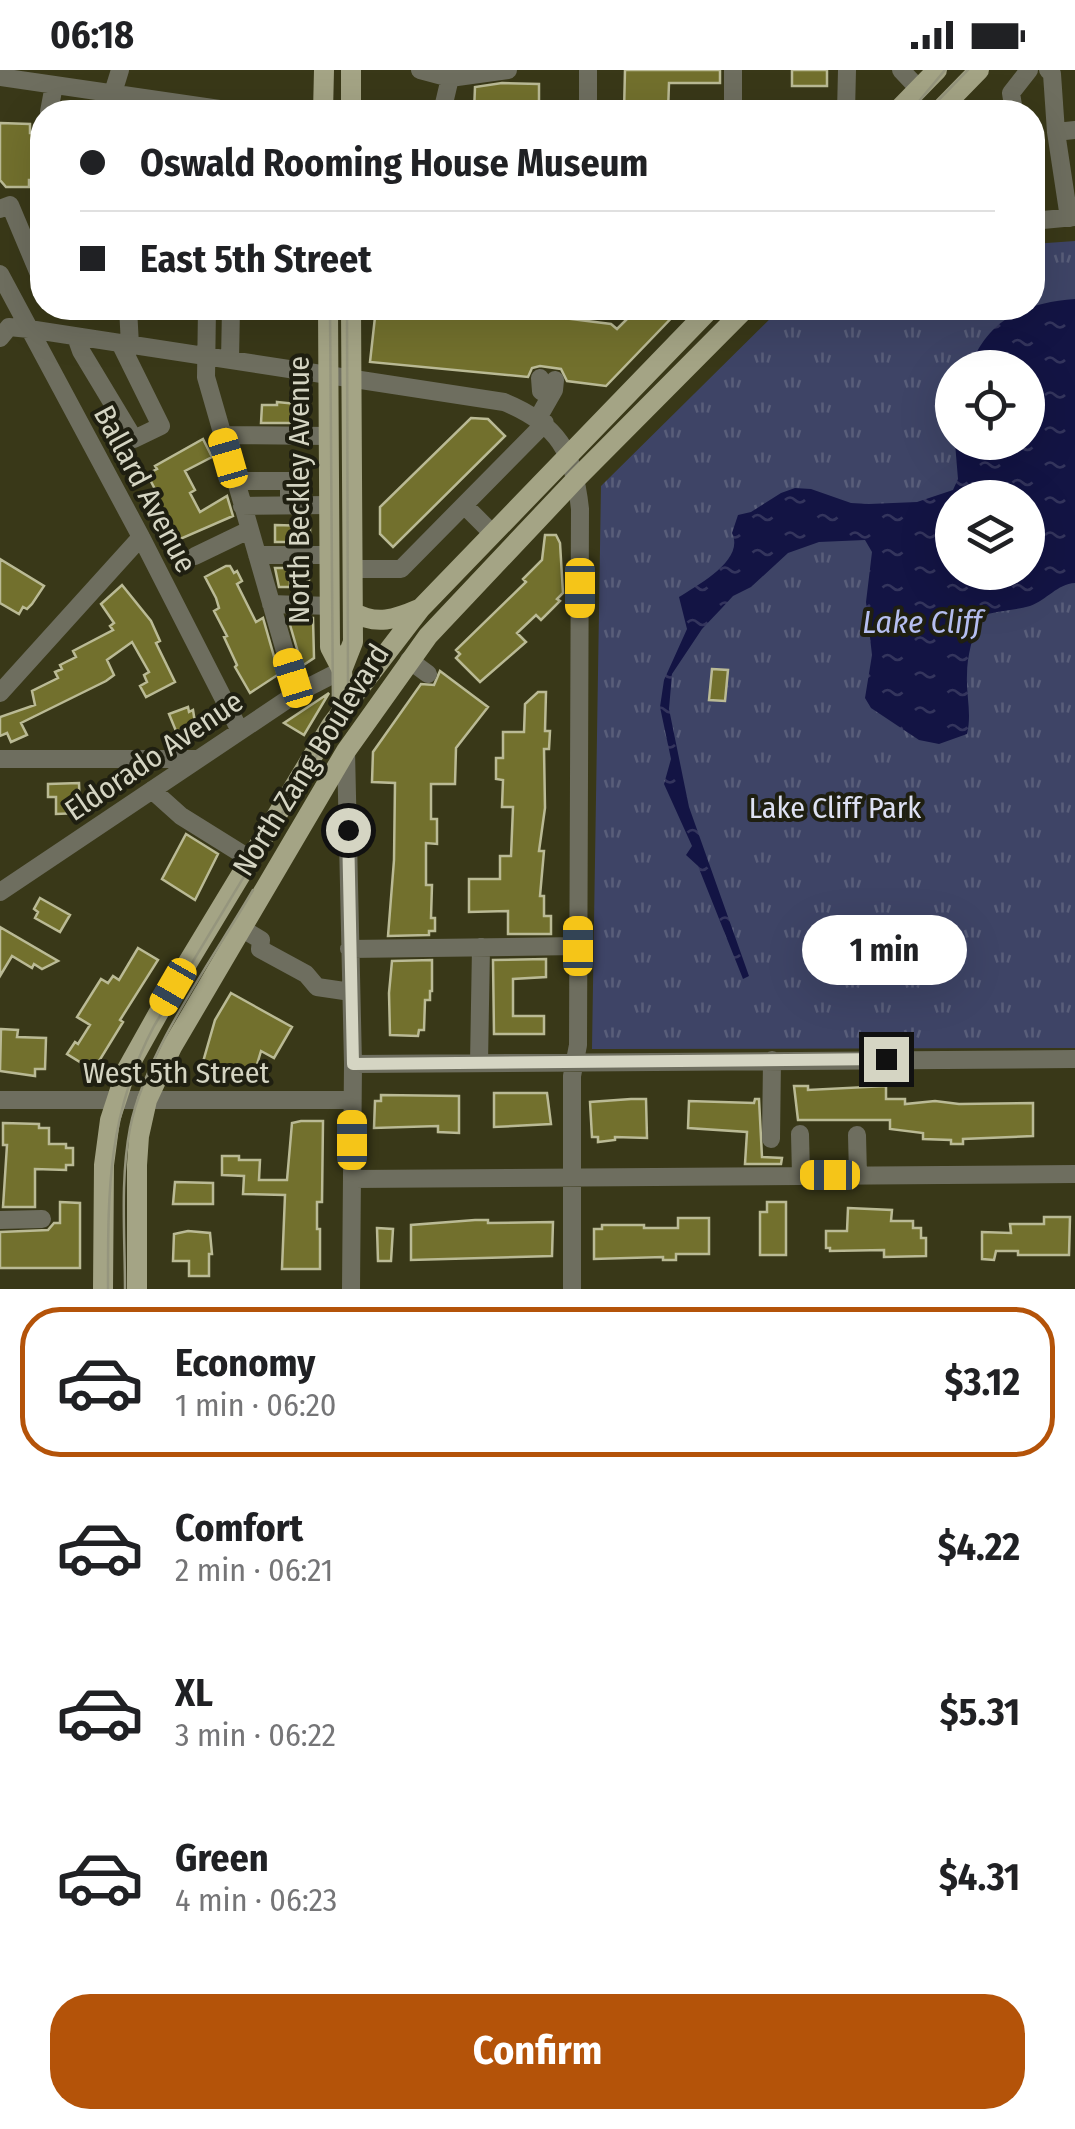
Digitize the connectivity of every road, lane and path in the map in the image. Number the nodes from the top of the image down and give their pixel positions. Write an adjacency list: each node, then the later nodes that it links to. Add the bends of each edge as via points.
1 (120, 70): 20 (street)
2 (324, 70): 21 (main road)
3 (351, 70): 22 (main road)
4 (420, 70): 15 (street)
5 (508, 70): 15 (street)
6 (588, 70): 24 (street)
7 (733, 70): 25 (street)
8 (847, 70): 26 (street)
9 (901, 70): 17 (street)
10 (937, 70): 17 (main road)
11 (979, 70): 28 (main road)
12 (1029, 70): 29 (street)
13 (1048, 70): 30 (street)
14 (0, 77): 16 (street)
15 (450, 78): 23 (street)
16 (54, 85): 18 (street); 19 (street)
17 (918, 88): 27 (main road)
18 (51, 100)
19 (90, 100)
20 (109, 100)
21 (323, 100)
22 (351, 100)
23 (445, 100)
24 (588, 100)
25 (733, 100)
26 (847, 100)
27 (907, 100)
28 (950, 100)
29 (1013, 100)
30 (1066, 131): 32 (street)
31 (0, 209): 34 (street, via 10,205)
32 (1072, 218): 33 (street)
33 (1045, 220)
34 (30, 255): 35 (street)
35 (0, 272): 43 (street, Ballard Avenue)
36 (127, 320): 46 (street)
37 (206, 320): 47 (street)
38 (231, 320): 48 (street)
39 (328, 320): 49 (main road, North Beckley Avenue)
40 (352, 320): 50 (main road, North Beckley Avenue)
41 (699, 320): 55 (main road, North Zang Boulevard)
42 (734, 320): 56 (main road, North Zang Boulevard)
43 (30, 329): 44 (street); 45 (street, via 9,327); 64 (street, Ballard Avenue)
44 (76, 336): 46 (street); 46 (street, via 134,439 161,426)
45 (0, 338)
46 (125, 344): 47 (street)
47 (204, 356): 48 (street); 53 (street)
48 (230, 360): 49 (street)
49 (328, 373): 50 (street); 54 (main road, North Beckley Avenue)
50 (352, 378): 52 (street, via 504,402); 68 (main road, North Beckley Avenue)
51 (548, 385): 52 (street)
52 (542, 420): 55 (street); 60 (street)
53 (222, 435): 54 (street); 57 (street)
54 (329, 436): 59 (main road, North Beckley Avenue)
55 (568, 454): 56 (street); 63 (main road, North Zang Boulevard)
56 (577, 478): 73 (main road, North Zang Boulevard); 87 (street)
57 (235, 481): 58 (street, via 289,481); 61 (street)
58 (289, 505): 59 (street); 61 (street)
59 (330, 505): 66 (main road, North Beckley Avenue)
60 (464, 505): 63 (street); 68 (street, via 401,569)
61 (242, 506): 62 (street)
62 (250, 530): 65 (street); 67 (street)
63 (491, 532): 71 (main road, North Zang Boulevard)
64 (141, 536): 76 (street); 79 (street, Ballard Avenue)
65 (257, 555): 66 (street); 69 (street)
66 (330, 555): 70 (main road, North Beckley Avenue)
67 (196, 556)
68 (352, 569): 72 (main road, North Beckley Avenue)
69 (271, 604): 70 (street); 77 (street)
70 (330, 606): 74 (main road, North Beckley Avenue, via 330,647)
71 (421, 608): 72 (main road, via 386,620); 78 (main road, North Zang Boulevard)
72 (353, 612): 74 (main road, North Beckley Avenue, via 353,642)
73 (409, 660): 75 (street); 80 (main road, North Zang Boulevard)
74 (342, 670): 77 (street, Eldorado Avenue); 78 (main road, North Beckley Avenue)
75 (428, 674)
76 (0, 693)
77 (298, 693): 79 (street, Eldorado Avenue)
78 (344, 708): 80 (main road, North Beckley Avenue); 84 (main road, North Zang Boulevard)
79 (240, 731): 81 (street, Eldorado Avenue)
80 (346, 751): 86 (main road, North Zang Boulevard); 89 (street, North Beckley Avenue)
81 (198, 758): 82 (street); 83 (street, Eldorado Avenue)
82 (0, 759)
83 (152, 790): 84 (street); 85 (street, Eldorado Avenue)
84 (250, 859): 96 (main road, North Zang Boulevard, via 149,1028)
85 (0, 892)
86 (242, 928): 90 (street, via 317,987); 98 (main road, North Zang Boulevard)
87 (578, 946): 88 (street); 93 (street)
88 (481, 947): 89 (street); 94 (street)
89 (350, 949): 90 (street, North Beckley Avenue)
90 (351, 992): 95 (street, North Beckley Avenue)
91 (1075, 1059): 92 (street)
92 (772, 1060): 93 (street); 102 (street)
93 (575, 1062): 94 (street); 104 (street)
94 (479, 1063): 95 (street)
95 (353, 1064): 99 (street, North Beckley Avenue)
96 (115, 1099): 97 (street, West 5th Street); 98 (street, West 5th Street); 110 (main road, North Zang Boulevard, via 104,1166)
97 (0, 1100)
98 (147, 1100): 99 (street, West 5th Street); 111 (main road, North Zang Boulevard, via 138,1151)
99 (352, 1100): 107 (street, North Beckley Avenue)
100 (800, 1134): 105 (street)
101 (857, 1135): 106 (street)
102 (771, 1140)
103 (1075, 1174): 106 (street)
104 (572, 1175): 105 (street); 107 (street); 113 (street)
105 (801, 1175): 106 (street)
106 (858, 1175)
107 (352, 1179): 112 (street, North Beckley Avenue)
108 (42, 1219): 109 (street)
109 (0, 1220)
110 (103, 1289)
111 (137, 1289)
112 (351, 1289)
113 (572, 1289)

